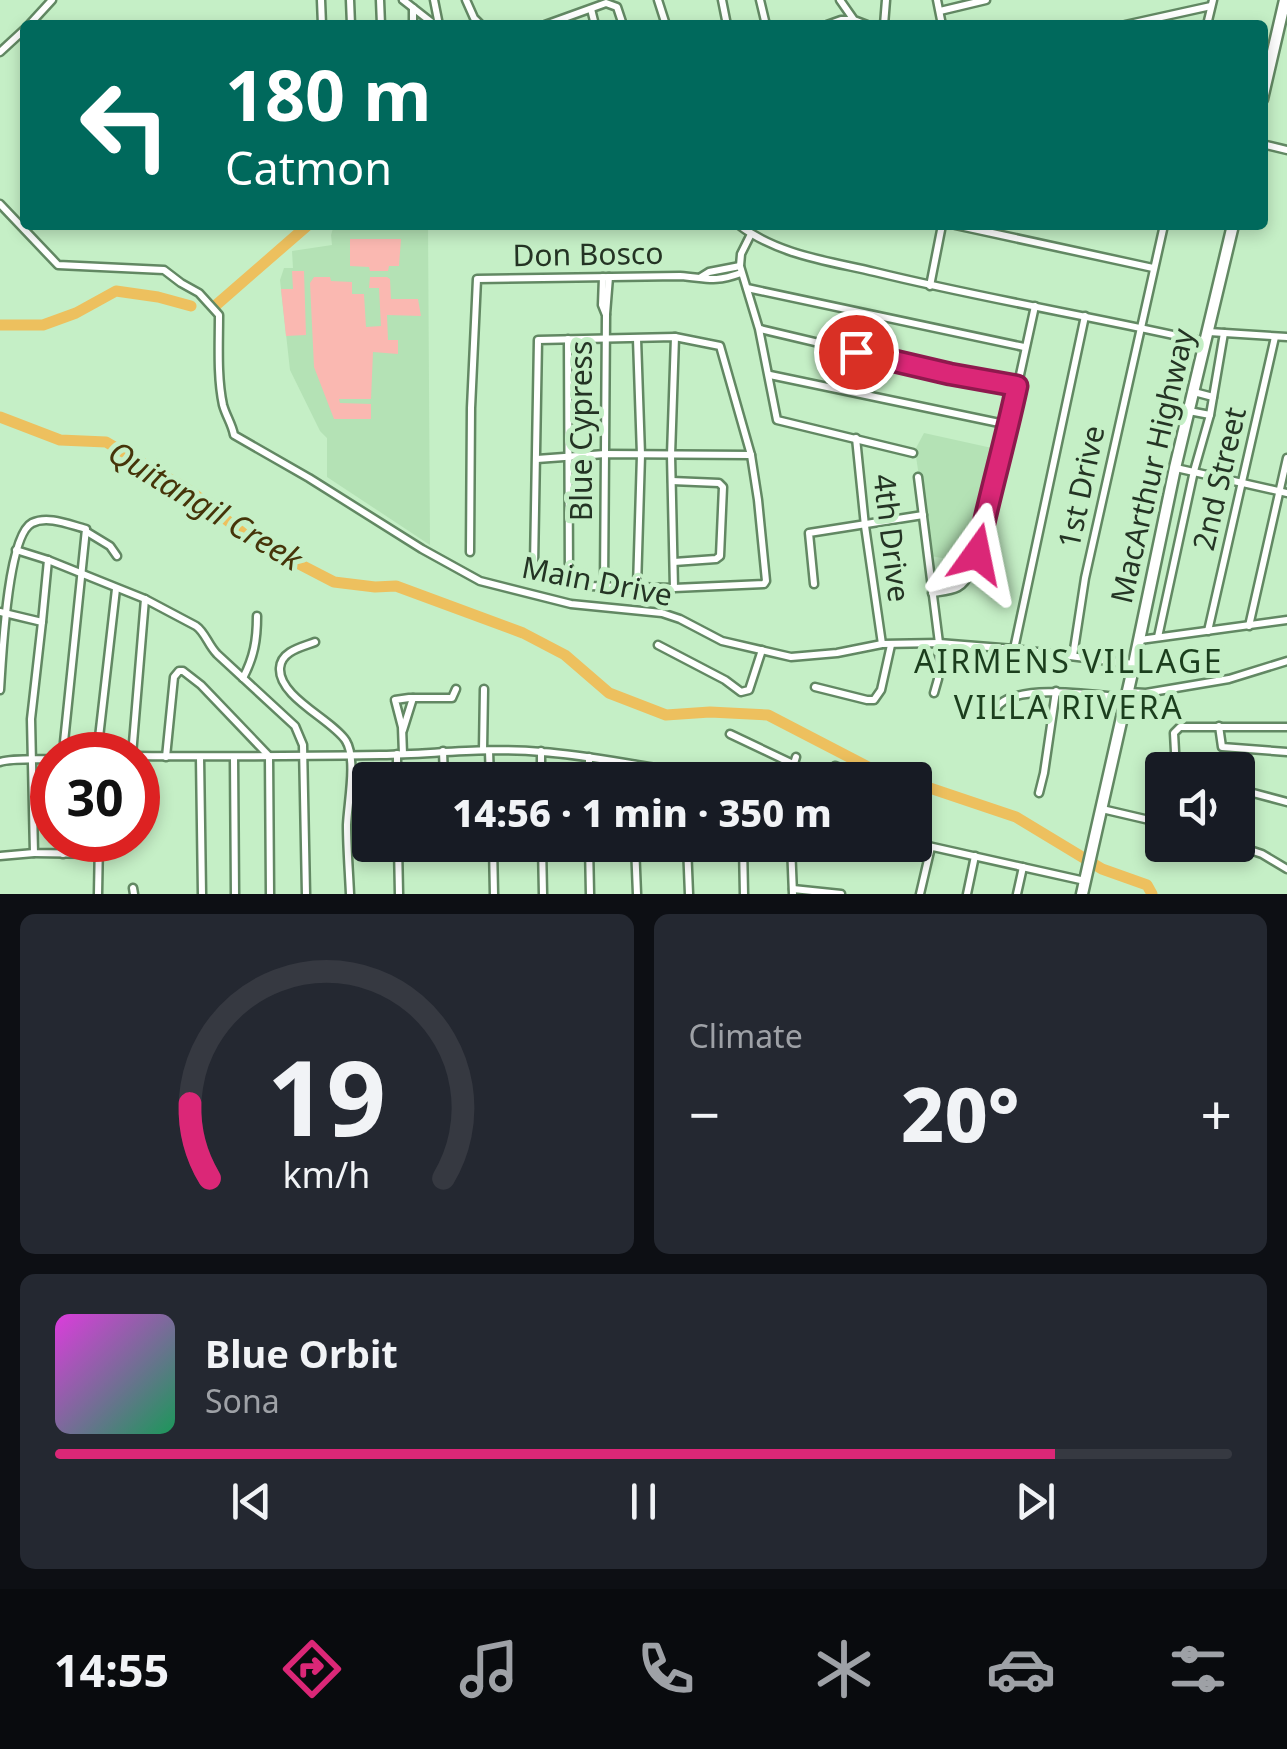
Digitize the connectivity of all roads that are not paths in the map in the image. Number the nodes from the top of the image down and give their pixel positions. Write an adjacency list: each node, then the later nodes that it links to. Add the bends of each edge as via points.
1 (52, 0): 11 (street)
2 (403, 0): 8 (street)
3 (840, 0): 18 (street)
4 (937, 0): 10 (street)
5 (986, 0): 10 (street)
6 (1286, 0): 23 (highway)
7 (1212, 3): 20 (street)
8 (413, 8): 12 (street); 13 (street)
9 (591, 9): 14 (street); 15 (street); 16 (street, via 613,5)
10 (940, 11): 19 (street)
11 (33, 20)
12 (413, 20)
13 (430, 20)
14 (559, 20)
15 (594, 20)
16 (622, 20)
17 (841, 20): 18 (street)
18 (854, 20)
19 (941, 20)
20 (1145, 20)
21 (20, 33): 22 (street)
22 (0, 52)
23 (1268, 74)
24 (0, 204): 25 (street, Main Drive)
25 (20, 225)
26 (25, 230): 105 (street, Main Drive, via 58,264 164,270 199,293 220,315 224,407 234,435 471,578 571,604 662,613 722,641)
27 (747, 230): 32 (street)
28 (941, 230): 36 (street)
29 (977, 230): 33 (street)
30 (1163, 230): 33 (street, 1st Drive)
31 (1233, 230): 44 (highway, MacArthur Highway)
32 (752, 234): 34 (street); 36 (street, via 778,248)
33 (1153, 268): 40 (street, 1st Drive)
34 (740, 269): 35 (street, Don Bosco, via 712,281); 37 (street)
35 (606, 277): 47 (street, Blue Cypress); 77 (street, Don Bosco, via 477,279)
36 (930, 286): 38 (street)
37 (746, 288): 41 (street); 50 (street)
38 (1035, 306): 39 (street); 50 (street)
39 (1085, 316): 40 (street); 104 (street)
40 (1142, 328): 44 (street); 106 (street, 1st Drive)
41 (759, 329): 51 (street); 52 (street)
42 (1224, 333): 44 (street); 45 (street); 54 (street)
43 (675, 337): 48 (street); 62 (street); 63 (street, via 720,346)
44 (1208, 337): 53 (highway, MacArthur Highway)
45 (1275, 337): 46 (street); 71 (street, 2nd Street)
46 (1287, 337)
47 (606, 338): 48 (street); 49 (street); 60 (street, Blue Cypress)
48 (637, 338): 61 (street)
49 (568, 339): 64 (street); 66 (street, via 537,343)
50 (1024, 348): 52 (street)
51 (770, 375): 57 (street); 58 (street, via 778,420)
52 (1017, 386): 57 (street)
53 (1194, 392): 54 (street); 55 (highway, MacArthur Highway)
54 (1213, 397): 56 (street)
55 (1189, 411): 56 (street); 67 (highway, MacArthur Highway)
56 (1210, 416): 68 (street)
57 (1009, 425): 90 (street, via 966,583)
58 (856, 438): 59 (street); 74 (street, 4th Drive)
59 (913, 453)
60 (605, 454): 61 (street); 64 (street); 86 (street, Blue Cypress)
61 (641, 454): 62 (street); 87 (street)
62 (671, 455): 63 (street); 70 (street)
63 (751, 455): 89 (street, via 764,584)
64 (568, 456): 66 (street); 84 (street)
65 (1287, 458): 72 (street)
66 (537, 459): 84 (street, via 534,565)
67 (1175, 468): 68 (street); 78 (highway, MacArthur Highway)
68 (1194, 471): 71 (street); 79 (street)
69 (918, 477): 73 (street)
70 (672, 480): 82 (street); 82 (street, via 723,487 720,556)
71 (1243, 482): 72 (street); 97 (street, 2nd Street)
72 (1284, 492): 96 (street)
73 (923, 515): 74 (street); 90 (street)
74 (865, 526): 85 (street, via 809,533); 102 (street, 4th Drive)
75 (87, 532): 76 (street, via 39,520 25,529); 80 (street); 83 (street)
76 (16, 550): 81 (street); 92 (street)
77 (470, 552)
78 (1158, 552): 79 (street); 99 (highway, MacArthur Highway)
79 (1175, 555): 98 (street)
80 (118, 556)
81 (48, 560): 83 (street); 95 (street)
82 (674, 562): 89 (street)
83 (82, 574): 88 (street); 123 (street)
84 (569, 582): 86 (street)
85 (814, 584)
86 (604, 586): 87 (street)
87 (637, 587): 89 (street)
88 (116, 588): 91 (street); 124 (street)
89 (674, 588)
90 (932, 593): 101 (street)
91 (145, 599): 109 (street, via 202,630); 125 (street)
92 (3, 612): 95 (street); 113 (street)
93 (257, 616): 109 (street, via 257,641)
94 (1287, 620): 96 (street)
95 (42, 622): 122 (street)
96 (1250, 626): 97 (street)
97 (1208, 632): 98 (street)
98 (1158, 637): 99 (street)
99 (1139, 640): 108 (highway, MacArthur Highway)
100 (315, 642): 134 (street, via 283,658 281,677 304,707 344,738)
101 (940, 643): 102 (street, Main Drive); 104 (street, Main Drive); 115 (street)
102 (886, 644): 105 (street, Main Drive, via 796,658); 110 (street, via 874,700)
103 (658, 646): 105 (street, via 741,692 749,690)
104 (1014, 649): 106 (street, Main Drive)
105 (762, 650)
106 (1072, 656): 108 (street, Main Drive)
107 (1287, 661): 116 (street, via 1229,679)
108 (1134, 664): 116 (highway, MacArthur Highway)
109 (243, 678): 132 (street, via 294,726)
110 (816, 687)
111 (456, 688): 117 (street, via 452,698)
112 (484, 689): 127 (street)
113 (0, 690)
114 (1056, 691): 116 (street); 118 (street, via 1010,698); 150 (street)
115 (934, 694)
116 (1127, 695): 153 (highway, MacArthur Highway)
117 (413, 698): 121 (street); 121 (street, via 395,700)
118 (996, 710)
119 (1219, 726): 120 (street); 130 (street, via 1180,727); 131 (street, via 1222,747)
120 (1287, 727)
121 (402, 730): 133 (street)
122 (31, 732)
123 (65, 732)
124 (100, 732)
125 (137, 732)
126 (730, 734): 149 (street)
127 (486, 751): 128 (street); 129 (street); 145 (street)
128 (443, 752): 133 (street); 144 (street)
129 (541, 752): 138 (street); 146 (street)
130 (1175, 752)
131 (1287, 752)
132 (302, 754): 134 (street); 137 (street); 178 (street)
133 (400, 754): 134 (street); 143 (street)
134 (351, 755): 179 (street)
135 (160, 756): 136 (street)
136 (166, 756): 137 (street, via 174,676 184,671); 139 (street)
137 (269, 756): 140 (street); 177 (street)
138 (589, 756): 147 (street); 148 (street)
139 (200, 757): 140 (street); 175 (street)
140 (234, 758): 176 (street)
141 (1, 759): 142 (street)
142 (30, 760)
143 (399, 762)
144 (443, 762)
145 (488, 762)
146 (541, 762)
147 (589, 762)
148 (620, 762)
149 (794, 762)
150 (1039, 793)
151 (1255, 794): 152 (street)
152 (1287, 802)
153 (1102, 810): 154 (street); 172 (highway, MacArthur Highway)
154 (1145, 819)
155 (932, 848): 158 (street)
156 (1255, 852): 171 (street)
157 (30, 853): 159 (street)
158 (974, 855): 170 (street); 189 (street)
159 (0, 856)
160 (99, 862): 174 (street)
161 (398, 862): 180 (street)
162 (493, 862): 181 (street)
163 (542, 862): 182 (street)
164 (590, 862): 183 (street)
165 (636, 862): 184 (street)
166 (688, 862): 185 (street)
167 (743, 862): 186 (street)
168 (792, 862): 173 (street)
169 (928, 862): 188 (street)
170 (1023, 867): 172 (street); 190 (street)
171 (1287, 869)
172 (1086, 876): 191 (highway, MacArthur Highway)
173 (793, 892): 187 (street)
174 (98, 894)
175 (202, 894)
176 (235, 894)
177 (270, 894)
178 (306, 894)
179 (350, 894)
180 (399, 894)
181 (494, 894)
182 (543, 894)
183 (590, 894)
184 (637, 894)
185 (689, 894)
186 (744, 894)
187 (841, 894)
188 (920, 894)
189 (968, 894)
190 (1017, 894)
191 (1082, 894)

